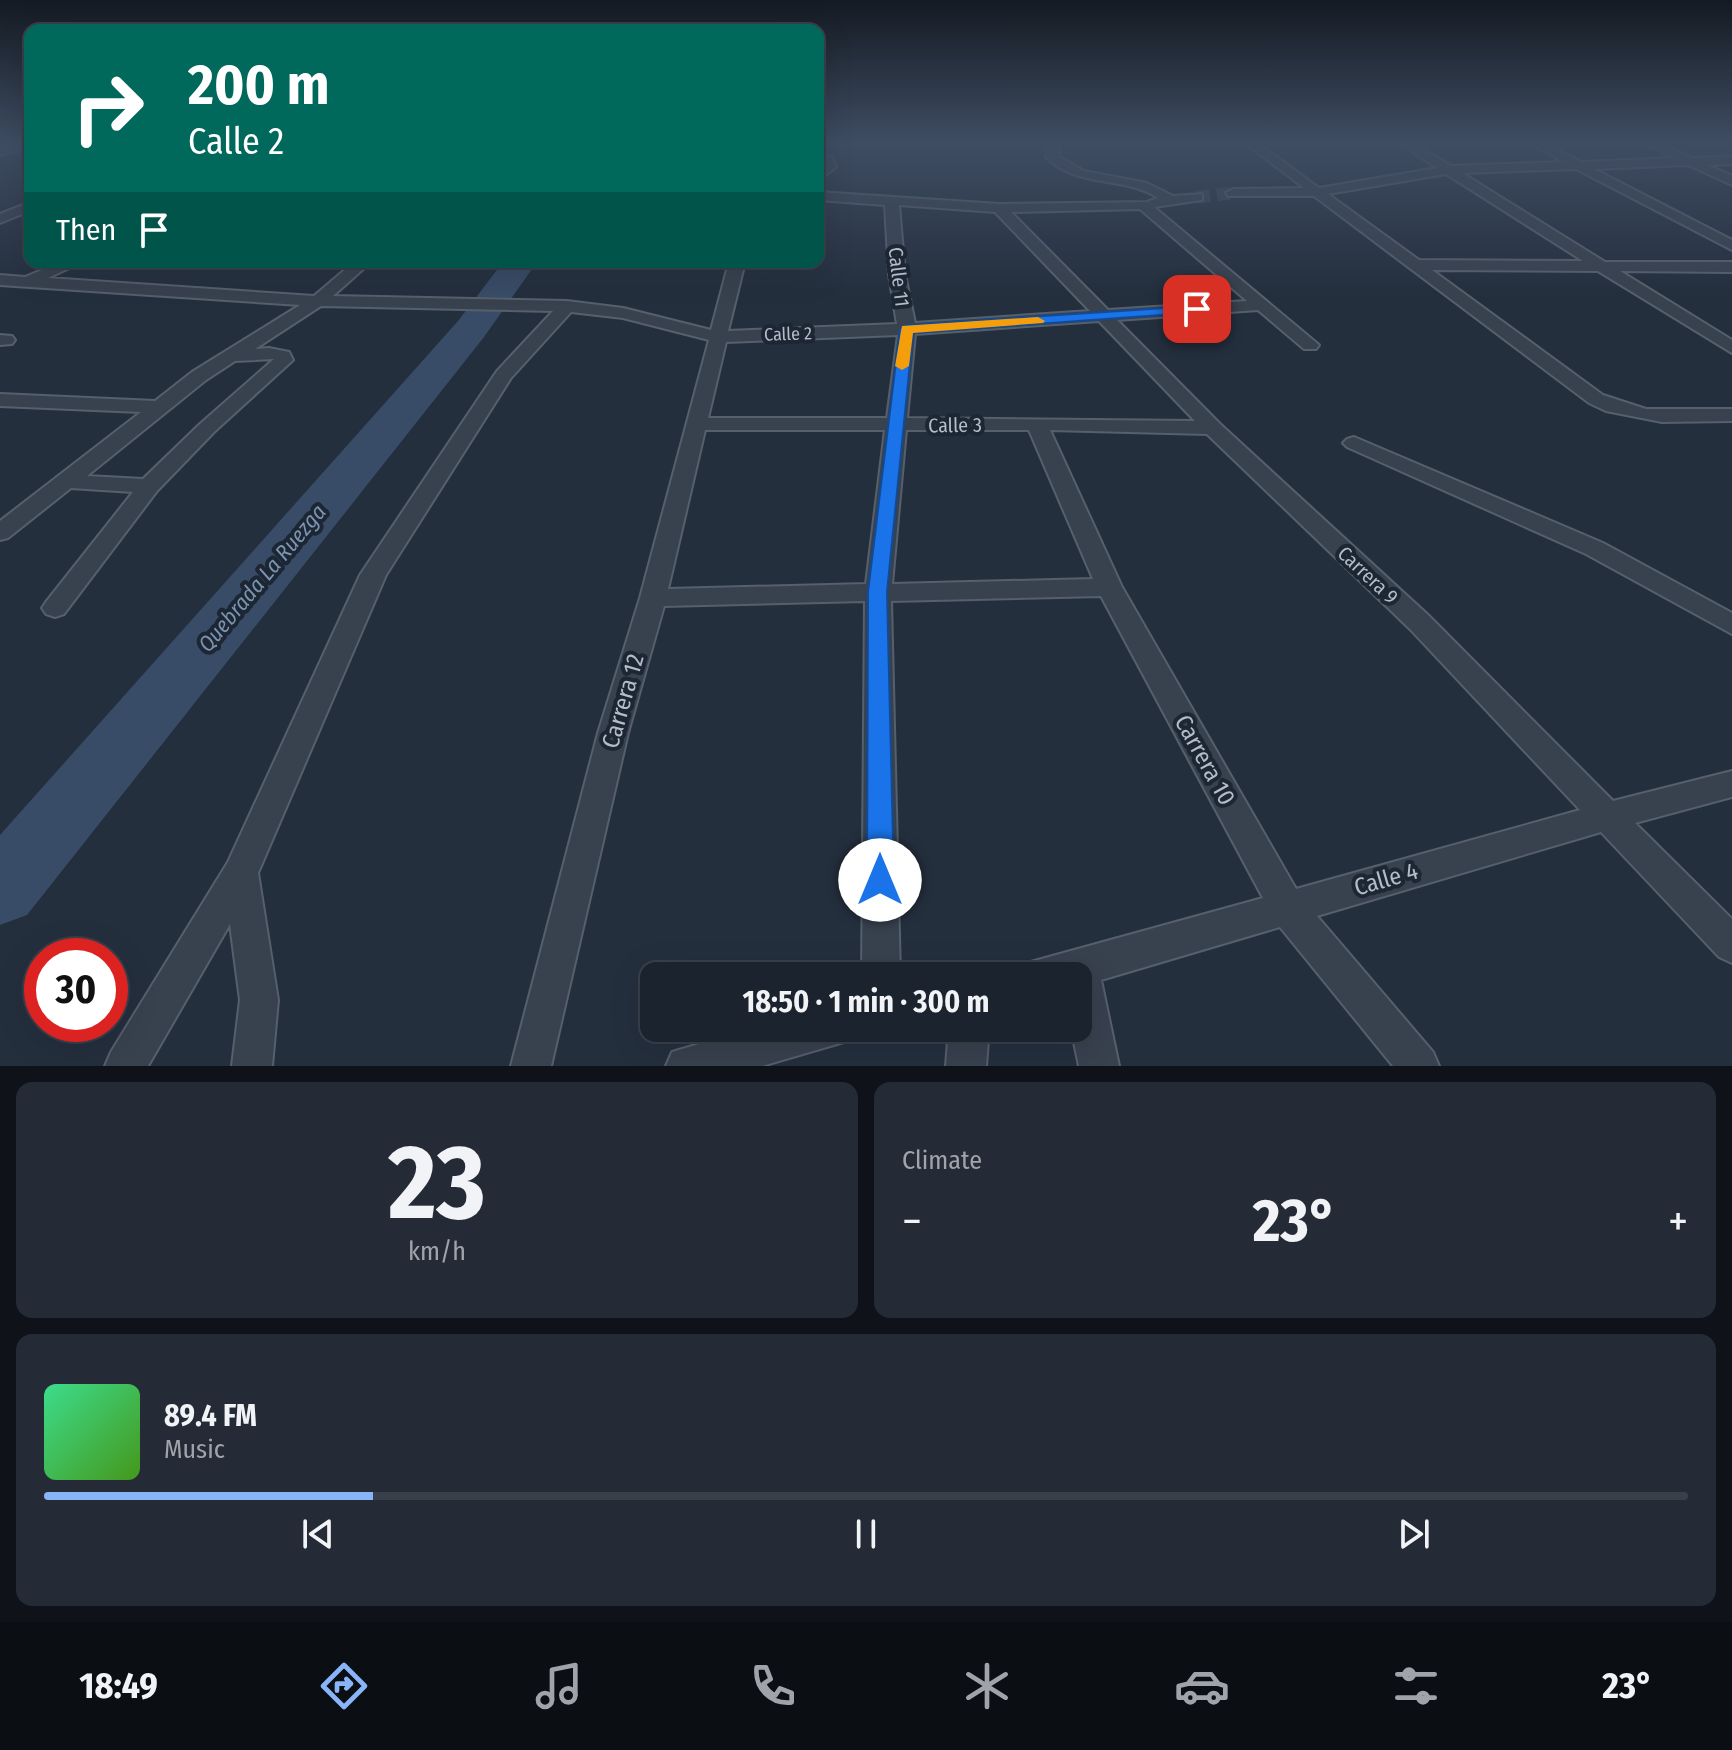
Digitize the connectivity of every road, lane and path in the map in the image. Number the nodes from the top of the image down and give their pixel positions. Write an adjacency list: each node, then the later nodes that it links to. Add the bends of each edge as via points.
1 (1159, 193): 9 (street)
2 (1233, 193): 3 (street)
3 (1254, 193)
4 (1317, 193): 16 (street)
5 (1485, 193): 17 (street)
6 (1633, 193): 15 (street)
7 (824, 196): 10 (street)
8 (1197, 197): 9 (street)
9 (1170, 200): 11 (street)
10 (892, 201): 12 (street); 29 (street, Calle 11)
11 (1143, 205): 12 (street); 26 (street)
12 (999, 208): 28 (street, Carrera 9)
13 (24, 209): 14 (street)
14 (0, 219)
15 (1732, 246)
16 (1419, 265): 17 (street); 36 (street, via 1619,411 1645,417)
17 (1604, 267): 18 (street); 32 (street)
18 (1732, 267)
19 (60, 268): 23 (street)
20 (356, 268): 25 (street)
21 (735, 268): 30 (street, Carrera 12)
22 (0, 280): 23 (street, Calle 2)
23 (27, 282): 24 (street); 25 (street, Calle 2)
24 (0, 295)
25 (318, 301): 27 (street, Calle 2); 33 (street)
26 (1260, 305): 28 (street, Calle 2); 31 (street)
27 (567, 306): 30 (street, Calle 2, via 623,313); 52 (street, via 504,375 373,575)
28 (1103, 316): 29 (street, Calle 2); 40 (street, Carrera 9)
29 (907, 329): 30 (street, Calle 2); 39 (street, Calle 11)
30 (717, 337): 37 (street, Carrera 12)
31 (1310, 345)
32 (1732, 348)
33 (225, 356): 35 (street); 43 (street, via 269,353 284,360)
34 (0, 400): 35 (street)
35 (160, 407): 42 (street)
36 (1732, 415)
37 (696, 424): 39 (street, Calle 3); 47 (street, Carrera 12)
38 (1037, 424): 39 (street, Calle 3); 40 (street, Calle 3); 45 (street, Carrera 10)
39 (895, 425): 46 (street, Calle 11)
40 (1213, 428): 51 (street, Carrera 9, via 1419,622)
41 (1354, 443): 49 (street, via 1573,540)
42 (66, 481): 43 (street); 44 (street)
43 (149, 486): 48 (street)
44 (0, 533)
45 (1109, 587): 46 (street); 53 (street, Carrera 10)
46 (878, 592): 47 (street); 55 (street, Calle 11)
47 (653, 598): 62 (street, Carrera 12, via 613,733)
48 (55, 608)
49 (1732, 625)
50 (1732, 784): 51 (street, Calle 4)
51 (1604, 817): 53 (street, Calle 4); 54 (street, Carrera 9)
52 (241, 873): 60 (street); 61 (street, via 259,1000)
53 (1287, 908): 56 (street, Calle 4); 66 (street, Carrera 10)
54 (1732, 945)
55 (881, 962)
56 (1092, 964)
57 (1092, 1032): 65 (street)
58 (777, 1042): 63 (street)
59 (968, 1042): 64 (street)
60 (125, 1066)
61 (252, 1066)
62 (531, 1066)
63 (686, 1066)
64 (966, 1066)
65 (1099, 1066)
66 (1419, 1066)

